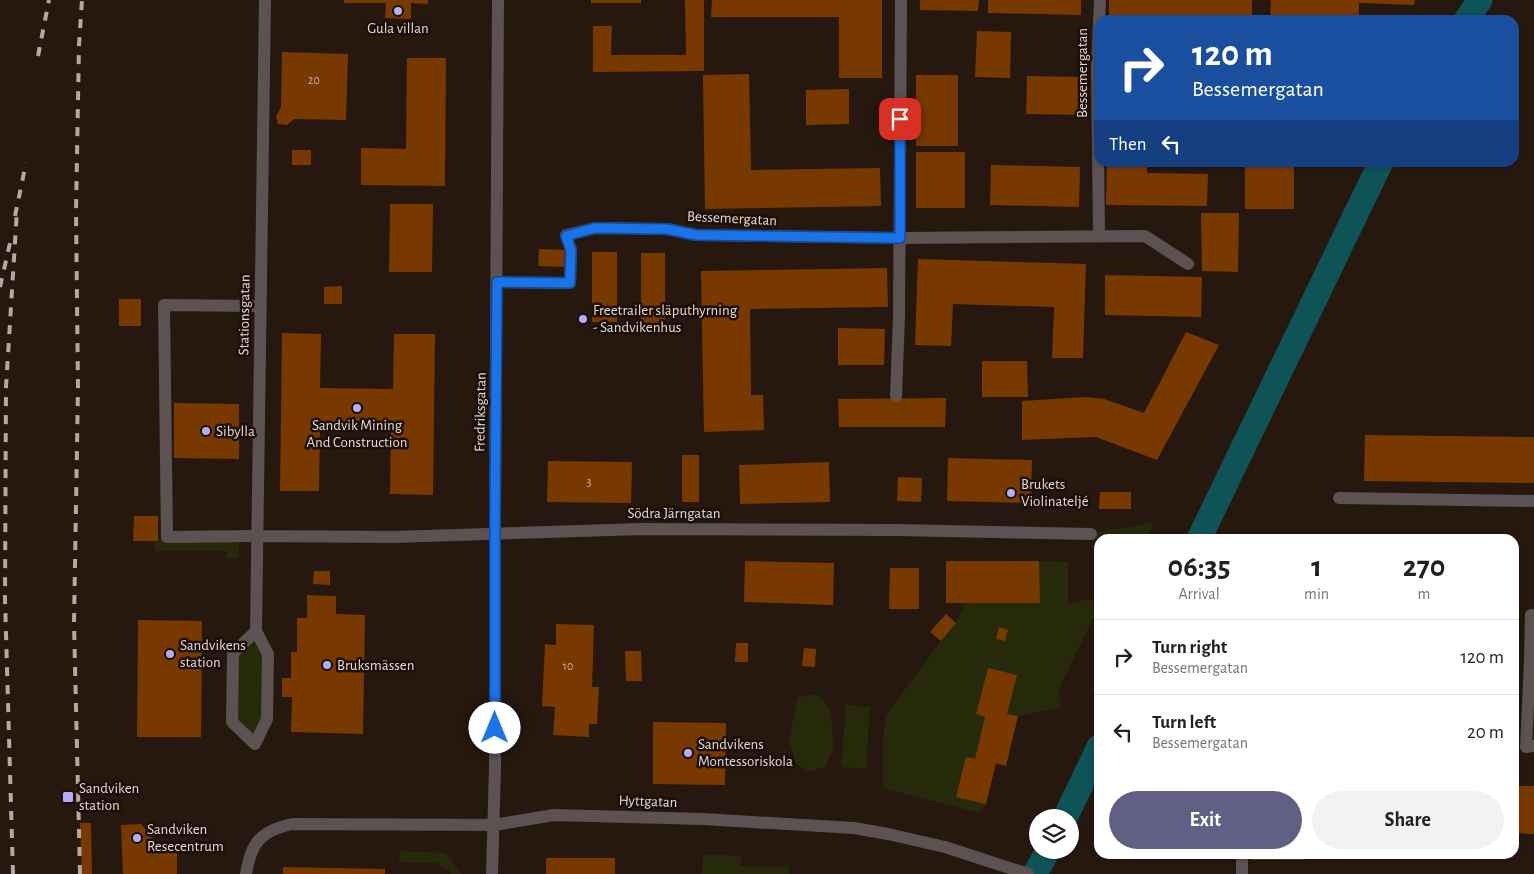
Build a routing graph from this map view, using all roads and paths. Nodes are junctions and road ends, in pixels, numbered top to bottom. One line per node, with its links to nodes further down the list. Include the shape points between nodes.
1 (266, 0): 11 (street, Stationsgatan)
2 (498, 0): 10 (street, Fredriksgatan)
3 (901, 0): 8 (street)
4 (1100, 0): 5 (street, Bessemergatan)
5 (1099, 15)
6 (1098, 167): 7 (street, Bessemergatan)
7 (1099, 236): 8 (street, Bessemergatan); 9 (street, Bessemergatan, via 1144,236)
8 (900, 238): 10 (street, Bessemergatan, via 696,235 667,229 595,228 566,236 571,250 570,283); 12 (street)
9 (1188, 264)
10 (497, 282): 15 (street, Fredriksgatan)
11 (260, 306): 17 (street, Stationsgatan); 17 (street, Södra Järngatan, via 164,305 167,537)
12 (896, 396)
13 (1339, 498): 14 (street)
14 (1534, 500)
15 (495, 533): 16 (street, Södra Järngatan, via 641,529); 17 (street, Södra Järngatan, via 394,537); 22 (street, Fredriksgatan)
16 (1091, 534)
17 (257, 536): 19 (street, Stationsgatan)
18 (1531, 615): 20 (street)
19 (256, 631): 19 (street, Stationsgatan, via 268,654 267,719 256,744 232,722 234,653)
20 (1532, 660): 21 (street, via 1526,747)
21 (1534, 746)
22 (494, 824): 24 (street, Hyttgatan, via 292,824 278,827 255,844); 25 (street, Fredriksgatan); 26 (street, Fredriksgatan); 27 (street, Hyttgatan, via 554,815 854,828 945,848)
23 (1242, 859): 28 (street)
24 (246, 874)
25 (492, 874)
26 (498, 874)
27 (1028, 874)
28 (1242, 874)

